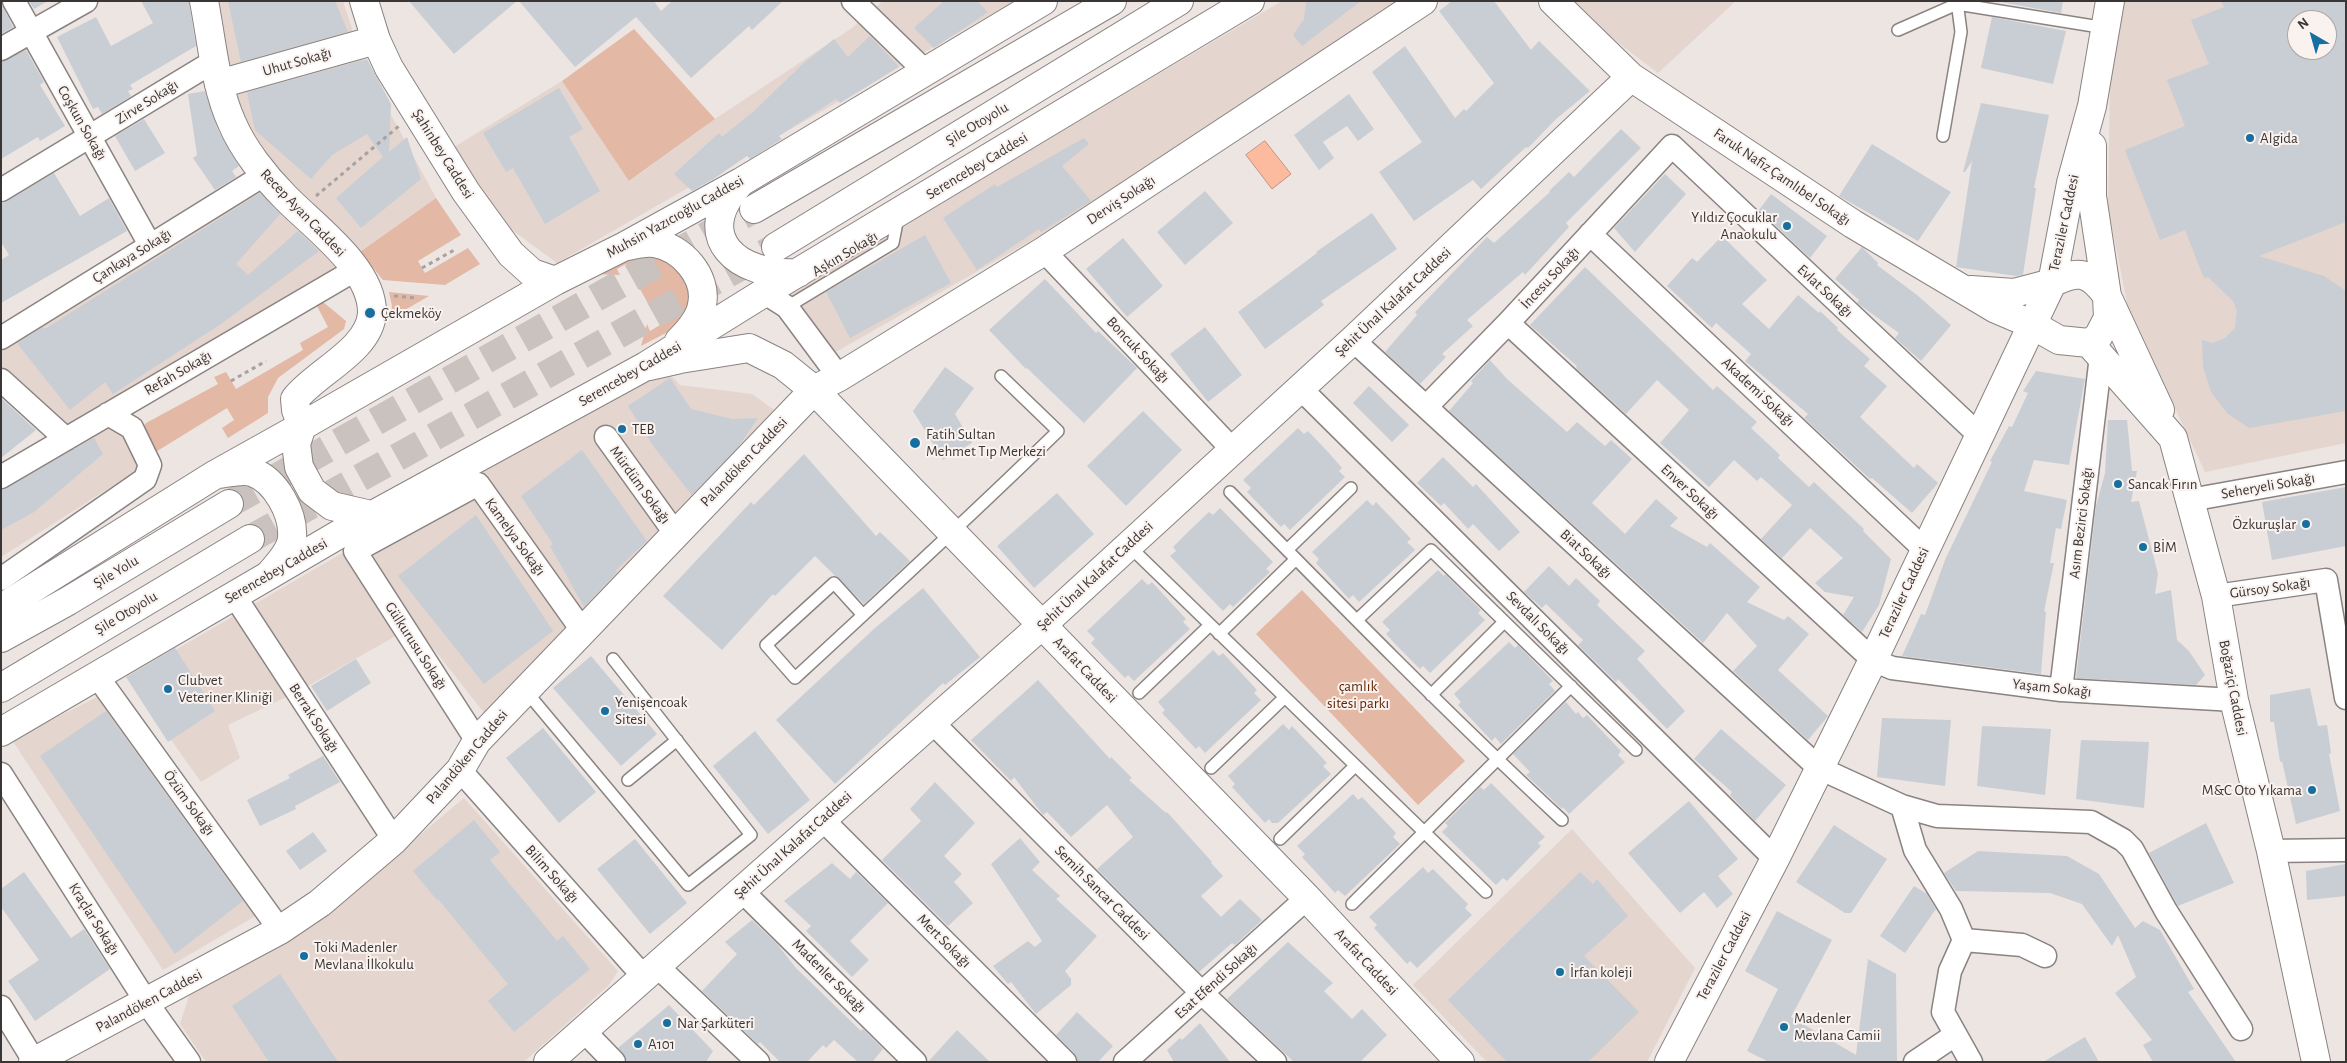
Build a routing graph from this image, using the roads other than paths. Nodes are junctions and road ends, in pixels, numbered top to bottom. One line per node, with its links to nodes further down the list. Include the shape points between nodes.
1 (14, 1): 16 (street, Coşkun Sokağı)
2 (86, 1): 16 (street)
3 (204, 1): 20 (main road, Recep Ayan Caddesi)
4 (364, 1): 17 (main road, Şahinbey Caddesi)
5 (853, 1): 19 (street)
6 (1043, 1): 19 (main road, Muhsin Yazıcıoğlu Caddesi)
7 (1112, 1): 29 (main road)
8 (1179, 1): 34 (main road, Şile Otoyolu)
9 (1250, 1): 30 (main road, Serencebey Caddesi)
10 (1423, 1): 35 (main road, Derviş Sokağı)
11 (1553, 1): 21 (main road, Faruk Nafiz Çamlıbel Sokağı)
12 (2110, 1): 14 (main road, Teraziler Caddesi)
13 (1957, 2): 14 (lane); 15 (lane); 23 (lane, via 1961,32)
14 (2106, 28): 22 (main road, Teraziler Caddesi)
15 (1898, 30)
16 (31, 32): 18 (street); 24 (street, Coşkun Sokağı)
17 (376, 40): 20 (main road, Uhut Sokağı); 38 (main road, Şahinbey Caddesi, via 388,68 466,192 511,254 532,272)
18 (1, 49)
19 (925, 71): 27 (main road, Muhsin Yazıcıoğlu Caddesi)
20 (217, 72): 24 (street, Zirve Sokağı); 26 (main road, Recep Ayan Caddesi, via 232,124)
21 (1631, 77): 40 (main road, Faruk Nafiz Çamlıbel Sokağı, via 1853,224); 46 (main road, Şehit Ünal Kalafat Caddesi)
22 (2092, 106): 39 (main road, Teraziler Caddesi, via 2071,183); 41 (main road, Teraziler Caddesi, via 2092,196)
23 (1943, 136)
24 (91, 137): 28 (street, Zirve Sokağı); 32 (street, Coşkun Sokağı)
25 (1672, 146): 31 (street, İncesu Sokağı); 57 (street, Evlat Sokağı)
26 (264, 174): 32 (street, Çankaya Sokağı); 36 (main road, Recep Ayan Caddesi, via 333,242)
27 (741, 182): 33 (main road, Muhsin Yazıcıoğlu Caddesi); 37 (main road, via 725,201 718,225 726,249 742,262 763,271)
28 (1, 190)
29 (754, 208)
30 (899, 214): 37 (main road, Serencebey Caddesi); 42 (lane, Aşkın Sokağı, via 893,243)
31 (1590, 234): 43 (street, İncesu Sokağı); 75 (street, Akademi Sokağı)
32 (150, 245): 45 (street, Çankaya Sokağı)
33 (626, 246): 38 (main road, Muhsin Yazıcıoğlu Caddesi); 48 (main road, via 654,243 673,249 685,258 701,284 702,305 698,314 685,335)
34 (776, 247)
35 (1044, 251): 50 (main road, Derviş Sokağı); 61 (street, Boncuk Sokağı)
36 (355, 270): 55 (street, Refah Sokağı); 56 (main road, Recep Ayan Caddesi, via 363,282 372,314 360,344 303,389 296,399)
37 (798, 273): 42 (main road, Serencebey Caddesi)
38 (555, 281): 56 (main road, Muhsin Yazıcıoğlu Caddesi)
39 (2052, 283): 40 (main road, via 2014,293); 41 (main road, via 2066,276 2083,274 2097,282); 44 (main road, Teraziler Caddesi)
40 (1962, 289): 44 (main road, Faruk Nafiz Çamlıbel Sokağı)
41 (2107, 296): 47 (main road, via 2108,318); 59 (main road)
42 (776, 300): 48 (main road, Serencebey Caddesi); 50 (street)
43 (1508, 323): 54 (street, İncesu Sokağı); 92 (street, Enver Sokağı)
44 (2031, 324): 47 (main road, via 2059,340); 57 (main road, Teraziler Caddesi)
45 (1, 338)
46 (1352, 340): 52 (main road, Şehit Ünal Kalafat Caddesi); 54 (street, Biat Sokağı)
47 (2095, 350): 59 (main road, Boğaziçi Caddesi); 97 (street, Asım Bezirci Sokağı)
48 (657, 360): 53 (main road, Arafat Caddesi, via 749,348 783,365); 69 (main road, Serencebey Caddesi)
49 (1000, 376): 71 (lane, via 1058,431)
50 (839, 377): 53 (main road, Derviş Sokağı)
51 (1, 380): 60 (street)
52 (1300, 388): 61 (main road, Şehit Ünal Kalafat Caddesi); 123 (street, Sevdalı Sokağı)
53 (814, 390): 70 (main road, Palandöken Caddesi); 71 (main road, Arafat Caddesi)
54 (1426, 407): 111 (street, Biat Sokağı)
55 (108, 414): 60 (street, Refah Sokağı); 79 (street, via 132,428 150,464 145,479)
56 (302, 426): 63 (main road, Muhsin Yazıcıoğlu Caddesi); 69 (main road, via 296,444 299,467 312,491 332,506)
57 (1979, 435): 75 (main road, Teraziler Caddesi)
58 (606, 437): 70 (street, Mürdüm Sokağı)
59 (2173, 438): 67 (main road, Boğaziçi Caddesi)
60 (66, 439): 64 (street, Refah Sokağı)
61 (1232, 449): 73 (main road, Şehit Ünal Kalafat Caddesi)
62 (2346, 472): 67 (street, Seheryeli Sokağı)
63 (216, 474): 78 (main road, via 252,472 267,480 280,497 289,516 292,539 285,555); 82 (main road, Muhsin Yazıcıoğlu Caddesi)
64 (1, 477)
65 (1350, 488): 74 (lane)
66 (1230, 492): 74 (lane)
67 (2190, 500): 81 (main road, Boğaziçi Caddesi)
68 (228, 504): 90 (main road, Şile Yolu)
69 (371, 515): 78 (main road, Serencebey Caddesi)
70 (675, 533): 88 (main road, Palandöken Caddesi)
71 (953, 533): 83 (lane); 86 (main road, Arafat Caddesi)
72 (250, 539): 95 (main road, Şile Otoyolu)
73 (1128, 545): 86 (main road, Şehit Ünal Kalafat Caddesi); 87 (lane)
74 (1287, 550): 77 (lane)
75 (1925, 550): 92 (main road, Teraziler Caddesi)
76 (355, 552): 88 (street, Kamelya Sokağı, via 478,484); 106 (street, Gülkurusu Sokağı)
77 (1296, 559): 84 (lane); 89 (lane)
78 (270, 574): 80 (main road, Serencebey Caddesi)
79 (1, 579)
80 (234, 596): 93 (main road, Serencebey Caddesi); 120 (street, Berrak Sokağı)
81 (2216, 596): 101 (street, Gürsoy Sokağı, via 2326,580); 102 (main road, Boğaziçi Caddesi)
82 (1, 608)
83 (864, 615): 83 (lane, via 796,678 766,645 834,583)
84 (1356, 620): 85 (lane, via 1431,550); 99 (lane)
85 (1504, 622): 94 (lane); 99 (lane)
86 (1042, 625): 103 (main road, Şehit Ünal Kalafat Caddesi); 126 (main road, Arafat Caddesi)
87 (1210, 625): 89 (lane); 98 (lane)
88 (582, 630): 96 (main road, Palandöken Caddesi)
89 (1219, 634): 100 (lane)
90 (1, 638)
91 (613, 659): 105 (lane)
92 (1873, 660): 97 (street, Yaşam Sokağı, via 1892,668); 111 (main road, Teraziler Caddesi)
93 (97, 676): 104 (main road, Serencebey Caddesi); 128 (street, Özüm Sokağı)
94 (1571, 686): 107 (lane); 108 (lane)
95 (1, 688)
96 (525, 690): 105 (lane, via 688,886 751,835); 106 (main road, Palandöken Caddesi)
97 (2061, 690): 102 (street, Yaşam Sokağı)
98 (1139, 693)
99 (1431, 695): 108 (lane)
100 (1285, 698): 109 (lane); 110 (lane)
101 (2346, 698)
102 (2234, 700): 122 (main road, Boğaziçi Caddesi)
103 (931, 721): 116 (main road, Şehit Ünal Kalafat Caddesi); 132 (street, Semih Sancar Caddesi)
104 (1, 732)
105 (677, 740): 114 (lane)
106 (477, 741): 112 (main road, Palandöken Caddesi)
107 (1636, 750)
108 (1497, 760): 117 (lane); 118 (lane)
109 (1356, 766): 118 (lane); 119 (lane)
110 (1211, 768)
111 (1819, 768): 115 (street, Biat Sokağı); 123 (main road, Teraziler Caddesi)
112 (460, 770): 120 (main road, Palandöken Caddesi); 131 (street, Bilim Sokağı)
113 (1, 774): 133 (street, Kraçlar Sokağı)
114 (628, 780)
115 (1902, 806): 129 (street, via 1915,850 1951,909); 135 (street, Biat Sokağı, via 1937,816 2091,822 2123,840 2132,849 2166,911)
116 (823, 820): 124 (main road, Şehit Ünal Kalafat Caddesi); 144 (street, Mert Sokağı)
117 (1562, 820)
118 (1424, 832): 125 (lane); 127 (lane)
119 (1280, 838)
120 (394, 840): 128 (main road, Palandöken Caddesi, via 320,903)
121 (2346, 850): 122 (street)
122 (2271, 851): 151 (main road, Boğaziçi Caddesi)
123 (1775, 859): 148 (main road, Teraziler Caddesi)
124 (742, 891): 131 (main road, Şehit Ünal Kalafat Caddesi); 143 (street, Madenler Sokağı)
125 (1486, 892)
126 (1307, 898): 132 (street, Esat Efendi Sokağı); 147 (main road, Arafat Caddesi)
127 (1352, 904)
128 (280, 930): 133 (main road, Palandöken Caddesi)
129 (1964, 940): 130 (street, via 2022,945); 137 (street, via 1950,971 1942,1012)
130 (2045, 956)
131 (650, 972): 136 (main road, Şehit Ünal Kalafat Caddesi); 142 (street, Bilim Sokağı)
132 (1203, 994): 145 (street, Esat Efendi Sokağı); 146 (street, Semih Sancar Caddesi)
133 (147, 1003): 138 (main road, Palandöken Caddesi); 139 (street, Kraçlar Sokağı)
134 (1, 1007): 138 (street)
135 (2241, 1029)
136 (583, 1030): 140 (main road, Şehit Ünal Kalafat Caddesi); 141 (street)
137 (1955, 1035): 149 (street); 150 (street)
138 (34, 1061)
139 (188, 1062)
140 (548, 1062)
141 (614, 1062)
142 (758, 1062)
143 (915, 1062)
144 (1065, 1062)
145 (1125, 1062)
146 (1275, 1062)
147 (1460, 1062)
148 (1669, 1062)
149 (1915, 1062)
150 (1972, 1062)
151 (2316, 1062)

